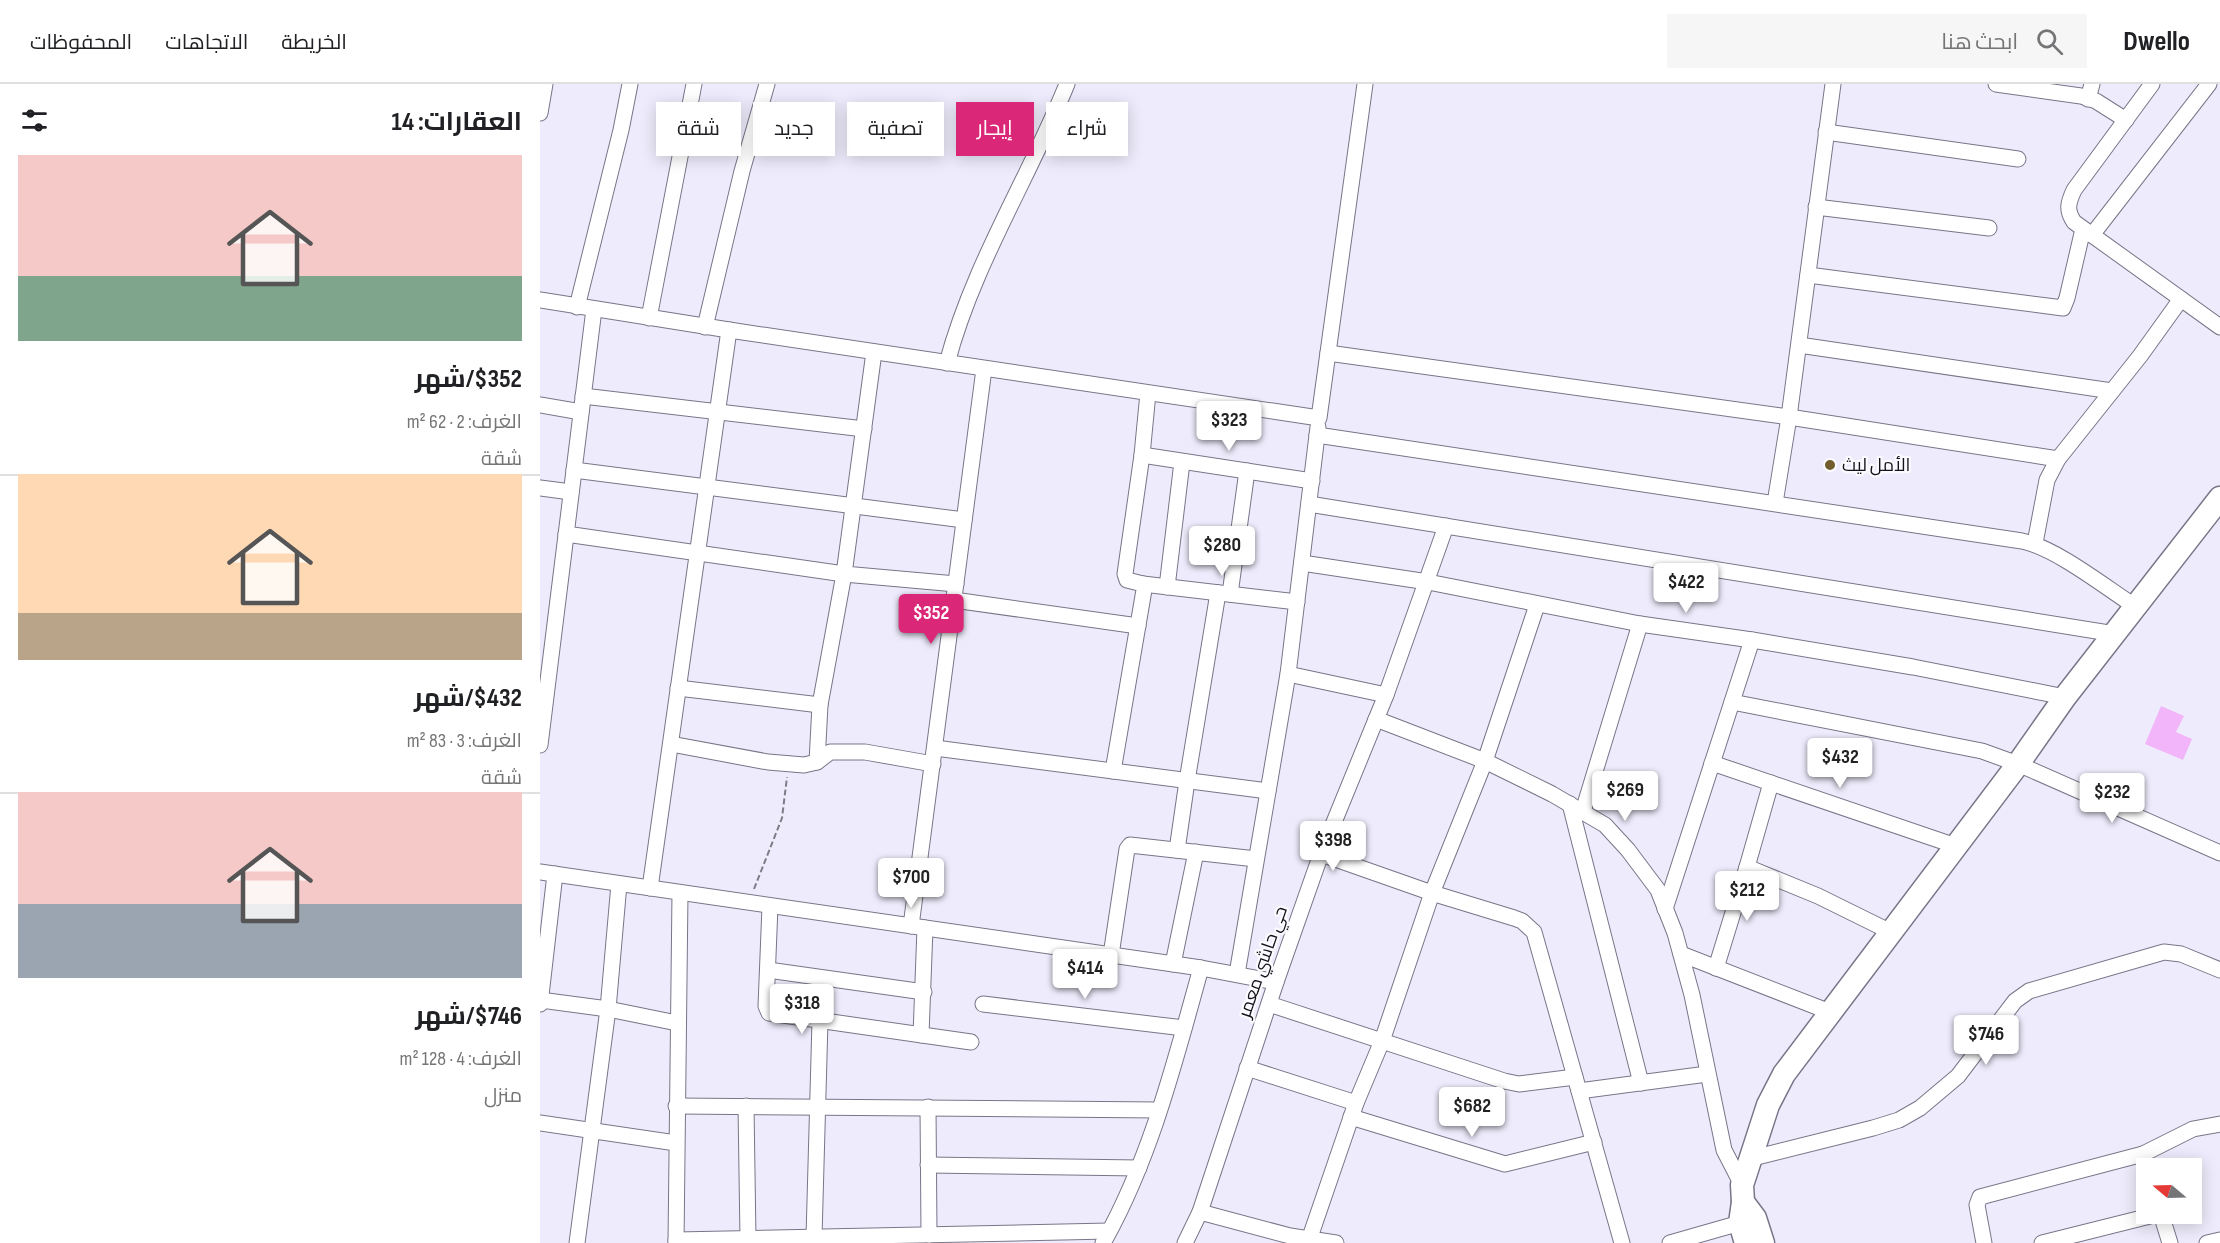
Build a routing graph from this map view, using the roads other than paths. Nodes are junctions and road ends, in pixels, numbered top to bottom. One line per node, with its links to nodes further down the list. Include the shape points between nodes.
1 (545, 84): 12 (street)
2 (630, 84): 22 (street)
3 (694, 84): 24 (street)
4 (767, 84): 25 (street)
5 (1067, 84): 31 (street, via 1001,222)
6 (1365, 84): 30 (street)
7 (1833, 84): 14 (street)
8 (1996, 84): 11 (street, via 2067,93)
9 (2152, 84): 13 (street)
10 (2209, 84): 18 (street)
11 (2090, 91): 13 (street)
12 (540, 112)
13 (2126, 120): 18 (street, via 2074,190 2068,205 2068,214)
14 (1827, 132): 15 (street); 16 (street)
15 (2018, 159)
16 (1816, 207): 17 (street); 19 (street)
17 (1989, 228)
18 (2087, 232): 19 (street, via 2063,308); 20 (street)
19 (1808, 275): 28 (street)
20 (2181, 299): 26 (street); 33 (street)
21 (540, 300): 22 (street)
22 (577, 307): 23 (street)
23 (594, 309): 24 (street); 35 (street)
24 (649, 318): 25 (street)
25 (705, 327): 27 (street)
26 (2220, 327)
27 (729, 330): 29 (street); 37 (street)
28 (1799, 345): 33 (street); 38 (street)
29 (874, 352): 31 (street); 40 (street)
30 (1328, 353): 38 (street); 39 (street)
31 (947, 363): 32 (street)
32 (984, 369): 34 (street); 55 (street)
33 (2112, 391): 43 (street)
34 (1148, 393): 39 (street); 42 (street)
35 (582, 404): 36 (street); 37 (street); 45 (street)
36 (540, 405)
37 (717, 411): 40 (street); 48 (street)
38 (1789, 417): 43 (street); 52 (street)
39 (1319, 418): 41 (street)
40 (864, 429): 54 (street)
41 (1317, 435): 47 (street); 52 (street)
42 (1142, 455): 44 (street); 64 (street, via 1125,574 1127,580)
43 (2058, 459): 58 (street, via 2047,480)
44 (1182, 462): 46 (street); 65 (street)
45 (574, 470): 48 (street); 50 (street)
46 (1247, 471): 47 (street); 66 (street)
47 (1311, 481): 53 (street)
48 (706, 487): 54 (street); 59 (street)
49 (540, 488): 50 (street)
50 (571, 492): 57 (street)
51 (2220, 498): 70 (street)
52 (1774, 503): 58 (street)
53 (1309, 504): 56 (street); 60 (street)
54 (854, 505): 55 (street); 61 (street)
55 (964, 520): 63 (street)
56 (1446, 526): 62 (street, حي حاشي معمر); 73 (street)
57 (566, 534): 59 (street); 83 (street)
58 (2035, 543): 70 (street)
59 (697, 553): 61 (street); 76 (street)
60 (1302, 563): 62 (street); 68 (street)
61 (844, 574): 63 (street); 80 (street)
62 (1428, 582): 69 (street); 77 (street, حي حاشي معمر)
63 (956, 584): 67 (street)
64 (1143, 584): 65 (street); 72 (street)
65 (1167, 587): 66 (street)
66 (1224, 594): 68 (street); 91 (street)
67 (954, 600): 72 (street); 84 (street)
68 (1297, 602): 75 (street)
69 (1537, 604): 71 (street); 85 (street)
70 (2136, 607): 73 (street)
71 (1640, 624): 74 (street); 94 (street)
72 (1138, 626): 90 (street)
73 (2115, 634): 78 (street)
74 (1752, 640): 78 (street); 79 (street)
75 (1287, 674): 77 (street); 93 (street)
76 (678, 688): 80 (street); 82 (street)
77 (1386, 695): 81 (street, حي حاشي معمر)
78 (2065, 697): 89 (street)
79 (1732, 702): 87 (street); 89 (street, via 1982,751)
80 (820, 705): 86 (street)
81 (1376, 719): 85 (street); 99 (street, حي حاشي معمر)
82 (670, 744): 86 (street, via 789,764); 104 (street)
83 (540, 745)
84 (935, 748): 88 (street); 90 (street)
85 (1485, 761): 94 (street); 105 (street)
86 (817, 762): 88 (street, via 830,752 865,752)
87 (1713, 763): 92 (street); 108 (street)
88 (933, 764): 109 (street)
89 (2018, 764): 95 (street); 98 (street)
90 (1113, 771): 91 (street)
91 (1187, 781): 93 (street); 96 (street)
92 (1771, 783): 95 (street); 101 (street)
93 (1268, 791): 100 (street)
94 (1577, 807): 108 (street, via 1605,825 1622,843 1658,890); 134 (street)
95 (1956, 846): 110 (street)
96 (1177, 850): 97 (street); 112 (street, via 1135,845 1127,849)
97 (1196, 852): 100 (street); 113 (street)
98 (2220, 853)
99 (1321, 855): 105 (street); 119 (street, حي حاشي معمر)
100 (1256, 860): 118 (street)
101 (1747, 867): 110 (street); 115 (street)
102 (547, 873): 103 (street); 121 (street)
103 (619, 884): 104 (street); 124 (street)
104 (650, 888): 106 (street)
105 (1432, 892): 130 (street); 135 (street, via 1522,921 1534,932)
106 (680, 893): 107 (street); 127 (street)
107 (770, 906): 109 (street); 116 (street)
108 (1665, 909): 111 (street)
109 (918, 927): 112 (street); 120 (street)
110 (1891, 932): 125 (street)
111 (1681, 954): 115 (street); 133 (street)
112 (1111, 955): 113 (street)
113 (1173, 964): 114 (street)
114 (1201, 968): 118 (street); 128 (street)
115 (1716, 968): 125 (street)
116 (768, 970): 120 (street); 126 (street, via 769,1013)
117 (2220, 970): 148 (street, via 2181,954 2164,952 2029,992 2015,1001 1958,1076 1920,1108 1873,1128)
118 (1237, 974): 119 (street)
119 (1276, 981): 123 (street, حي حاشي معمر)
120 (924, 992): 129 (street)
121 (540, 1001): 124 (street)
122 (983, 1004): 128 (street)
123 (1269, 1004): 130 (street); 132 (street, حي حاشي معمر)
124 (608, 1009): 127 (street); 144 (street)
125 (1830, 1012): 148 (street, via 1784,1074)
126 (820, 1021): 129 (street); 138 (street)
127 (677, 1023): 136 (street)
128 (1184, 1028): 140 (street)
129 (921, 1035): 131 (street)
130 (1382, 1041): 135 (street, via 1504,1081); 141 (street)
131 (971, 1042)
132 (1248, 1068): 141 (street); 152 (street, حي حاشي معمر)
133 (1707, 1074): 134 (street); 155 (street, via 1724,1150)
134 (1641, 1083): 135 (street)
135 (1577, 1084): 145 (street)
136 (676, 1106): 137 (street); 146 (street)
137 (746, 1106): 138 (street); 159 (street)
138 (817, 1107): 139 (street); 157 (street)
139 (928, 1107): 140 (street); 150 (street)
140 (1159, 1110): 151 (street)
141 (1353, 1110): 145 (street, via 1505,1164); 162 (street)
142 (540, 1122): 144 (street)
143 (2220, 1124): 147 (street, via 2193,1129)
144 (591, 1129): 146 (street); 164 (street)
145 (1594, 1142): 167 (street)
146 (676, 1143): 163 (street)
147 (2150, 1158)
148 (1749, 1159): 155 (street)
149 (2136, 1163): 169 (street, via 1980,1197 1977,1205)
150 (928, 1166): 151 (street); 156 (street)
151 (1139, 1168): 158 (street)
152 (1200, 1212): 162 (street); 165 (street, حي حاشي معمر)
153 (2136, 1220): 170 (street)
154 (2163, 1224): 171 (street)
155 (1749, 1226): 168 (street)
156 (929, 1235): 157 (street); 160 (street)
157 (814, 1237): 159 (street)
158 (1106, 1237): 160 (street)
159 (748, 1239): 163 (street)
160 (973, 1239)
161 (2220, 1240): 172 (street)
162 (1305, 1241): 166 (street)
163 (676, 1242)
164 (576, 1243)
165 (1185, 1243)
166 (1336, 1243)
167 (1622, 1243)
168 (1670, 1243)
169 (1984, 1243)
170 (2042, 1243)
171 (2170, 1243)
172 (2207, 1243)

